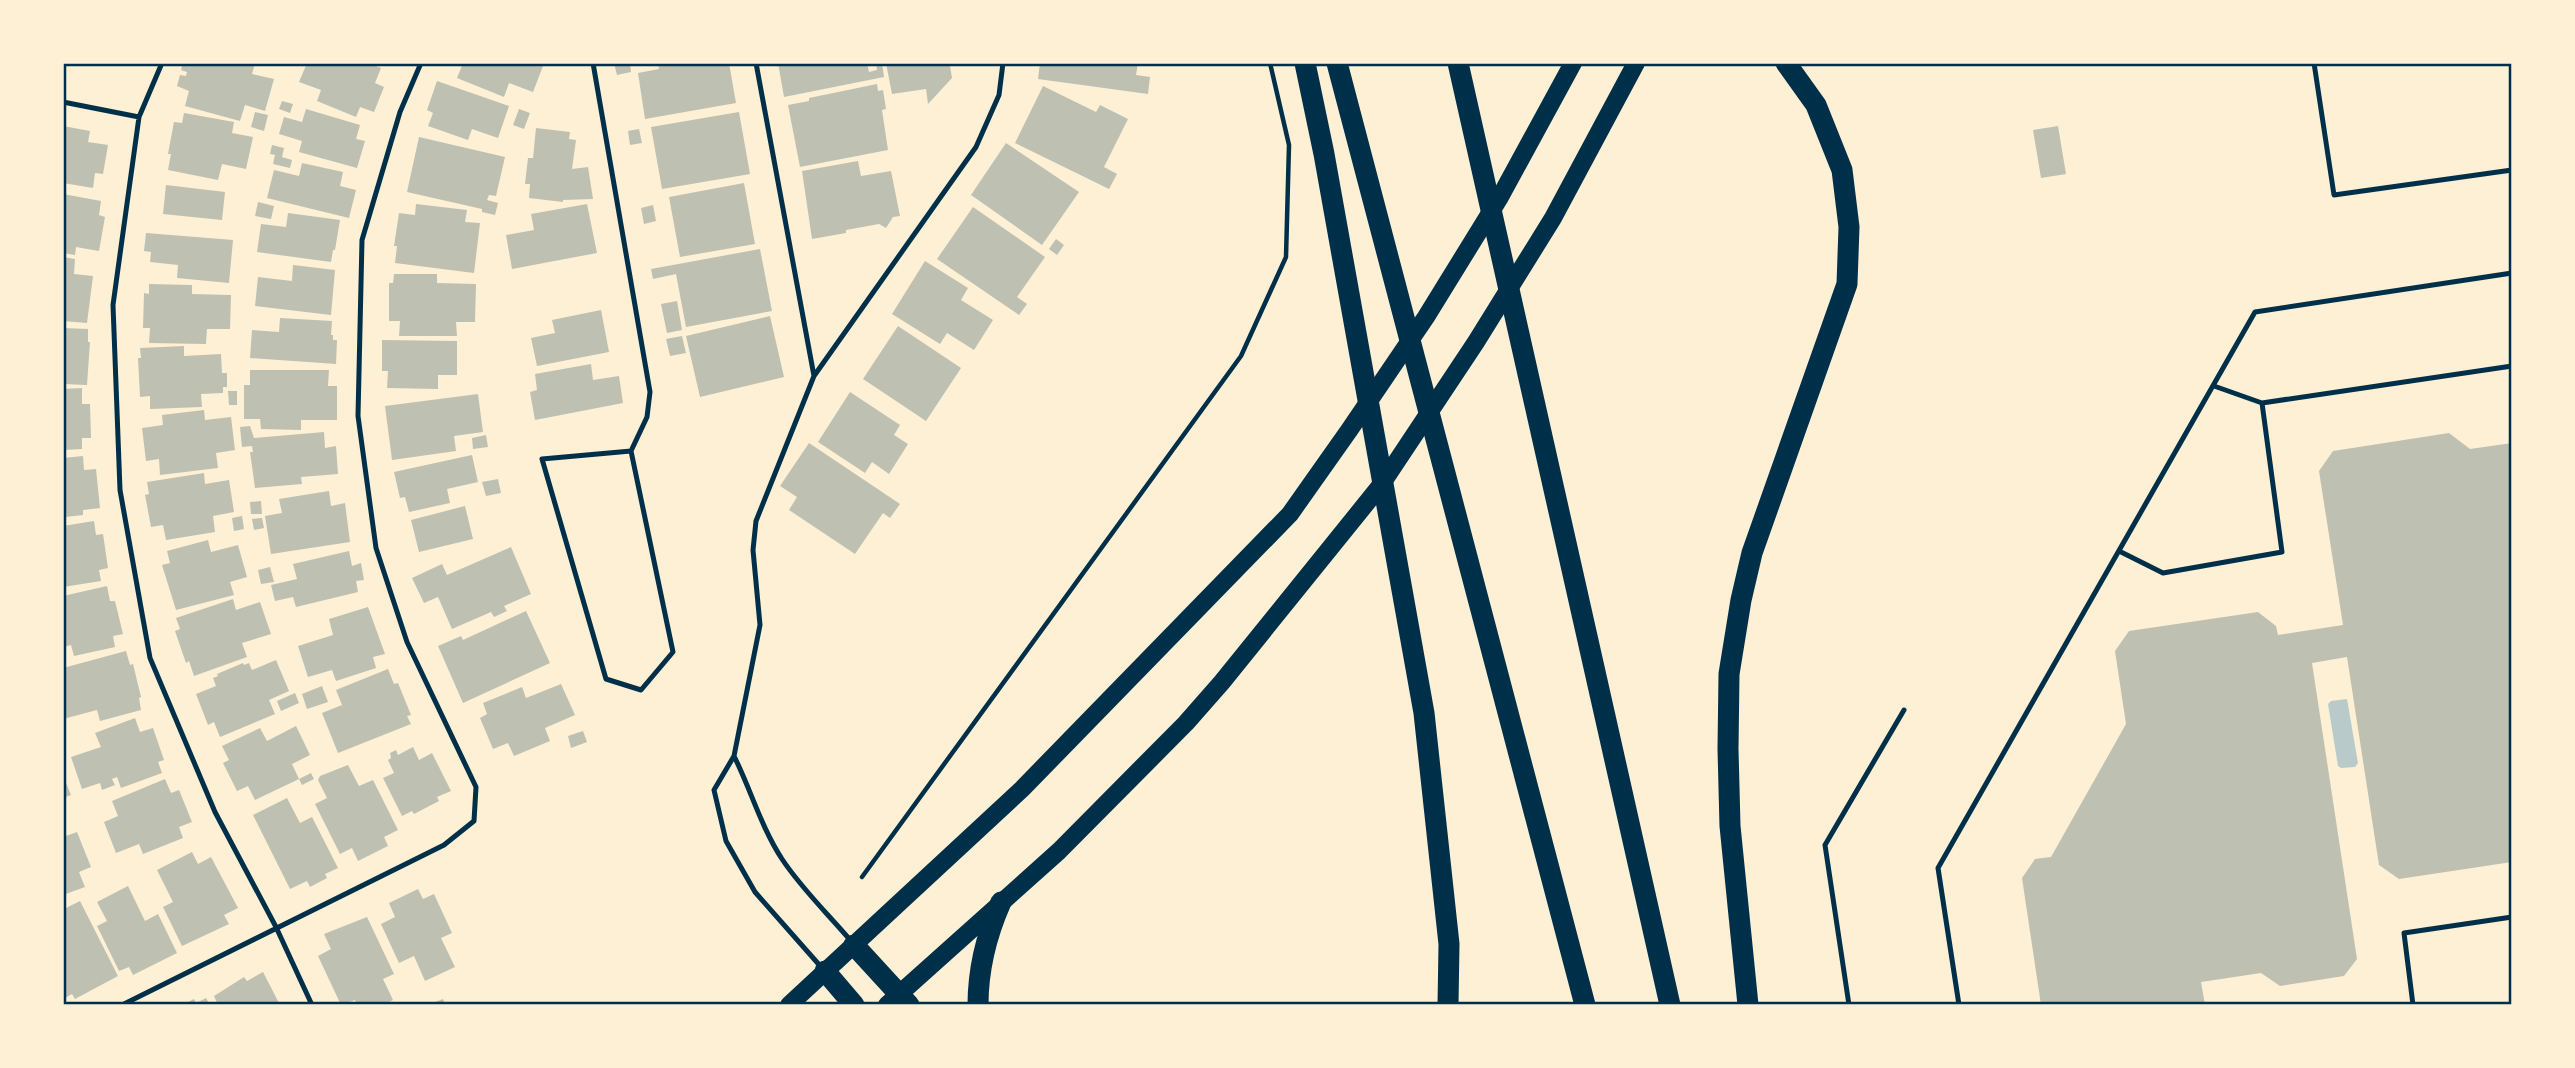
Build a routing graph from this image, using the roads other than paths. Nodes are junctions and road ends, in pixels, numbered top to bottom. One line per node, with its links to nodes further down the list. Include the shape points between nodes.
1 (162, 63): 14 (lane)
2 (421, 63): 27 (lane, via 400,112 362,240 358,416 376,548 407,642 476,787 474,821 444,845)
3 (593, 63): 21 (lane, via 650,392 647,416)
4 (756, 63): 18 (lane)
5 (1003, 63): 18 (lane, via 999,95 976,147)
6 (1305, 63): 36 (highway, via 1424,713 1449,944)
7 (1337, 63): 37 (highway)
8 (1458, 63): 38 (highway)
9 (1573, 63): 28 (main road, via 1500,197 1433,306 1290,514 1022,789)
10 (1636, 63): 25 (main road, via 1553,218 1381,485 1169,741)
11 (1786, 63): 39 (highway, via 1816,105 1842,170 1849,228 1847,284 1752,553 1729,674 1730,827)
12 (2314, 63): 15 (lane, via 2334,194)
13 (63, 102): 14 (lane)
14 (139, 117): 27 (lane, via 113,305 120,490 150,658 215,812)
15 (2512, 170)
16 (2512, 273): 19 (lane, via 2255,312)
17 (2512, 366): 20 (lane)
18 (814, 376): 24 (lane, via 756,521 753,550 760,625)
19 (2214, 386): 20 (lane); 22 (lane)
20 (2262, 403): 22 (lane, via 2282,552 2163,573)
21 (631, 451): 21 (lane, via 673,652 641,690 606,679 541,459)
22 (2119, 551): 41 (lane, via 1938,868)
23 (1904, 710): 40 (lane, via 1825,845)
24 (734, 756): 28 (lane, via 782,859); 29 (lane, via 714,790 726,841 755,892)
25 (1001, 902): 30 (main road); 35 (highway, via 983,953)
26 (2512, 917): 42 (lane, via 2404,933)
27 (276, 927): 31 (lane); 32 (lane)
28 (854, 945): 29 (main road); 30 (highway)
29 (825, 971): 33 (main road); 34 (highway)
30 (899, 1001)
31 (122, 1005)
32 (312, 1005)
33 (789, 1005)
34 (854, 1005)
35 (978, 1005)
36 (1448, 1005)
37 (1585, 1005)
38 (1670, 1005)
39 (1748, 1005)
40 (1849, 1005)
41 (1959, 1005)
42 (2413, 1005)

